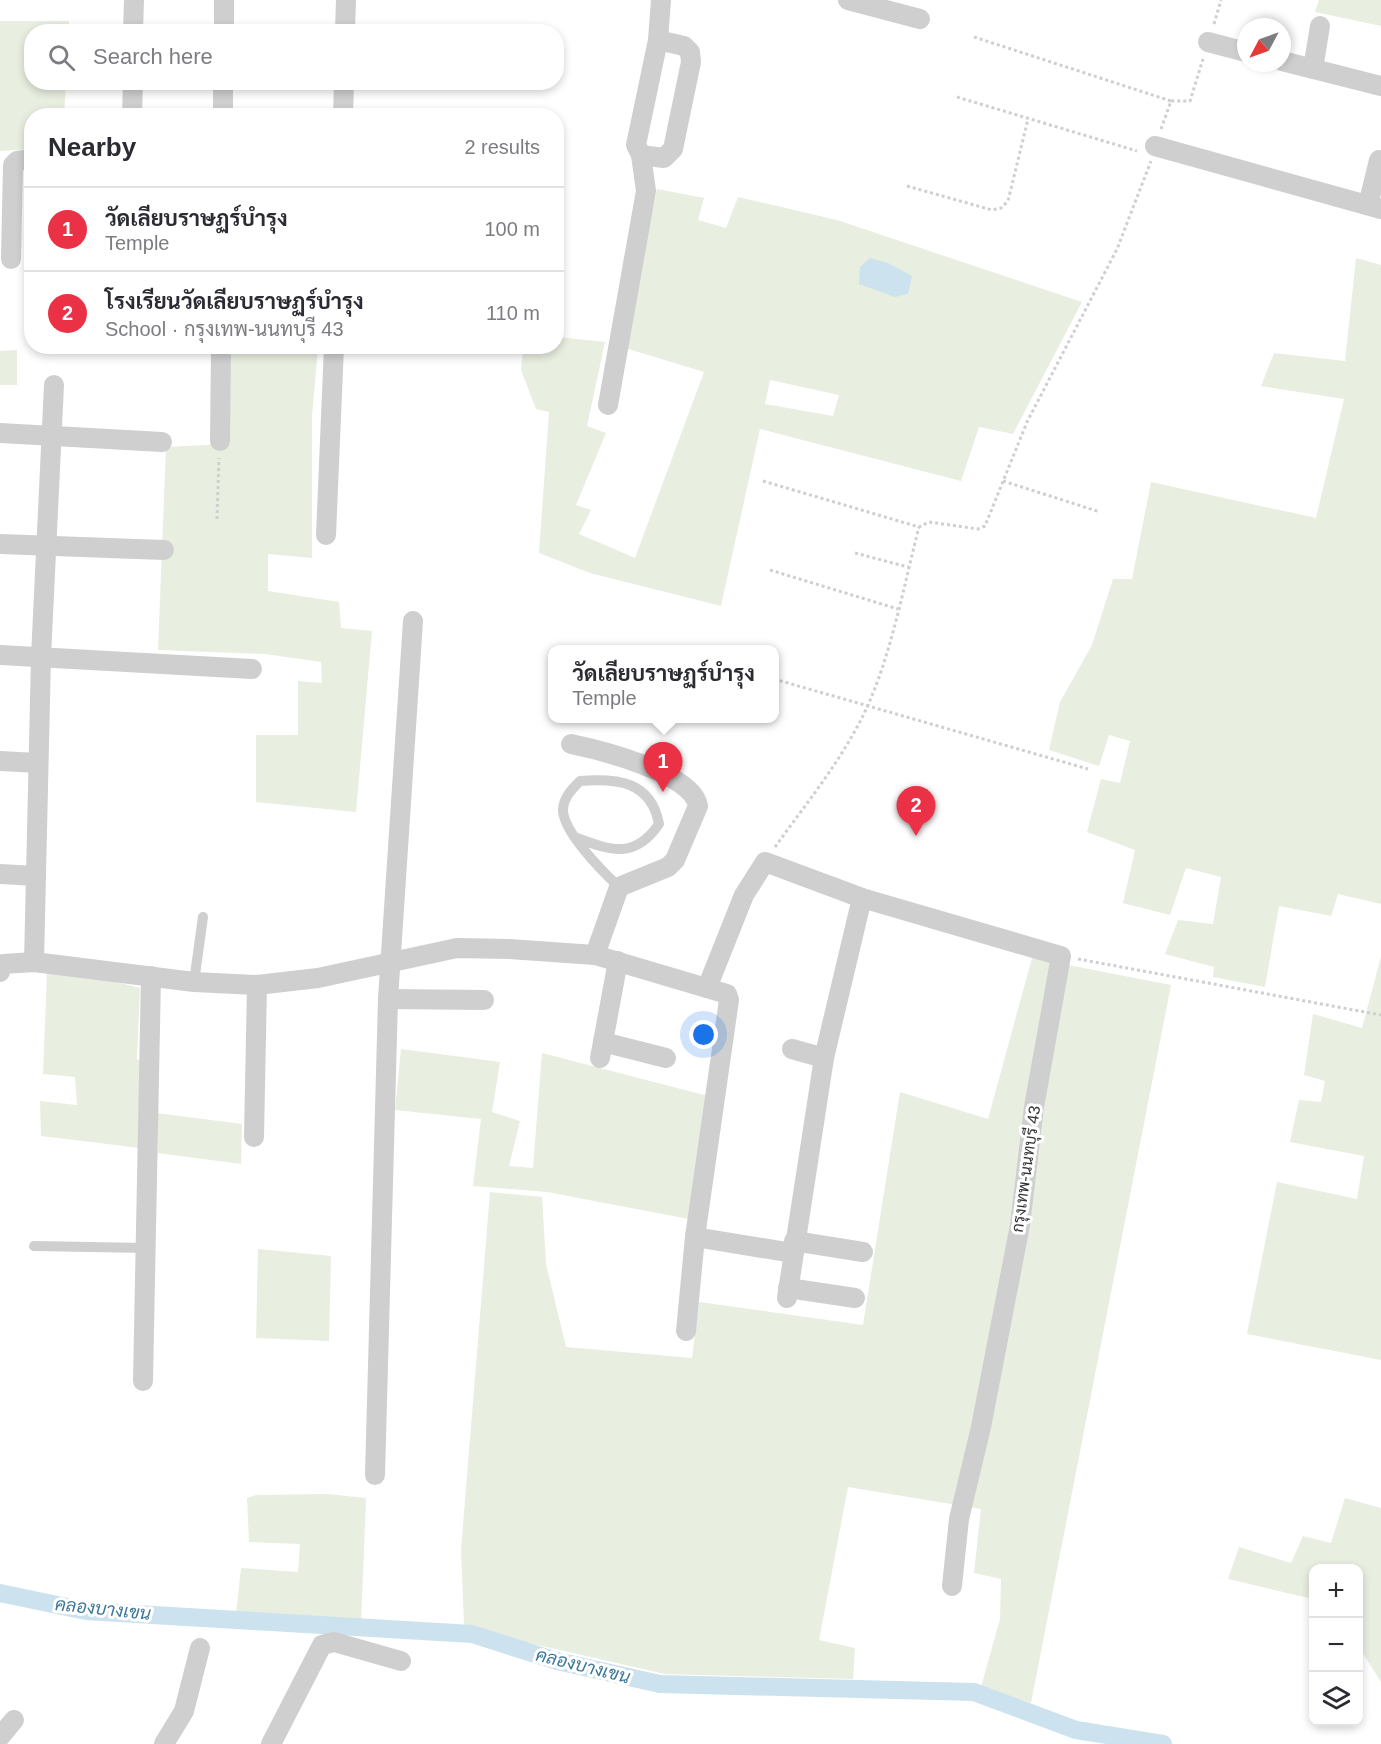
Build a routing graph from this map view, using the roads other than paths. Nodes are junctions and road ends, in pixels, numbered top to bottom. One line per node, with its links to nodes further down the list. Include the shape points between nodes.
1 (134, 0): 7 (street)
2 (224, 0): 8 (street)
3 (346, 0): 9 (street)
4 (661, 0): 11 (street)
5 (852, 0): 6 (street)
6 (920, 19)
7 (133, 24)
8 (224, 24)
9 (345, 24)
10 (1320, 26): 15 (street)
11 (658, 40): 24 (street, via 636,145); 24 (street, via 684,46 690,51 691,62 673,149 664,158)
12 (1208, 42): 13 (street)
13 (1237, 50)
14 (1291, 63): 15 (street)
15 (1313, 69): 16 (street)
16 (1381, 86)
17 (133, 90): 20 (street)
18 (224, 90): 21 (street)
19 (344, 90): 22 (street)
20 (132, 108)
21 (223, 108)
22 (343, 108)
23 (1154, 151): 27 (street)
24 (641, 155): 32 (street, via 646,191)
25 (24, 160): 28 (street, via 13,165)
26 (1379, 160): 27 (street)
27 (1375, 207)
28 (11, 259)
29 (221, 354): 35 (street)
30 (334, 354): 37 (street)
31 (54, 385): 34 (street)
32 (608, 405)
33 (0, 433): 34 (street)
34 (51, 436): 36 (street); 39 (street)
35 (220, 441)
36 (162, 442)
37 (326, 535)
38 (0, 544): 39 (street)
39 (46, 545): 40 (street); 43 (street)
40 (164, 550)
41 (413, 621): 57 (street)
42 (0, 655): 43 (street)
43 (41, 657): 44 (street); 47 (street)
44 (252, 669)
45 (571, 744): 51 (street, via 637,762 683,785 697,800 698,806 675,860 658,872)
46 (0, 761): 47 (street)
47 (39, 763): 50 (street)
48 (577, 838): 48 (lane, via 565,820 563,808 580,781 622,781 635,787 656,807 660,824 638,845 609,850); 51 (lane, via 593,862)
49 (0, 874): 50 (street)
50 (36, 876): 56 (street)
51 (619, 887): 54 (street)
52 (862, 898): 62 (street, via 765,862 744,895); 67 (street); 78 (street, กรุงเทพ-นนทบุรี 43, via 1061,956 1034,1107 1020,1225 959,1519)
53 (203, 917): 60 (lane)
54 (595, 955): 55 (street); 57 (street, via 457,948)
55 (618, 961): 62 (street); 66 (street, via 602,1050)
56 (34, 962): 58 (street, via 3,964); 59 (street)
57 (390, 962): 61 (street, via 318,978); 63 (street)
58 (0, 972)
59 (151, 976): 60 (street); 72 (street)
60 (194, 982): 61 (street)
61 (257, 984): 68 (street)
62 (707, 988): 69 (street, via 727,994 729,1000)
63 (388, 999): 64 (street); 77 (street)
64 (484, 1000)
65 (792, 1049): 67 (street)
66 (666, 1058)
67 (824, 1058): 71 (street)
68 (254, 1137)
69 (695, 1237): 71 (street); 75 (street)
70 (34, 1246): 72 (lane)
71 (794, 1247): 73 (street); 74 (street, via 788,1293)
72 (146, 1248): 76 (street)
73 (863, 1252)
74 (855, 1298)
75 (686, 1331)
76 (143, 1381)
77 (375, 1475)
78 (952, 1586)
79 (200, 1648): 83 (street, via 184,1711)
80 (401, 1661): 84 (street, via 334,1642 322,1645)
81 (14, 1720): 82 (street)
82 (0, 1737)
83 (164, 1744)
84 (271, 1744)

